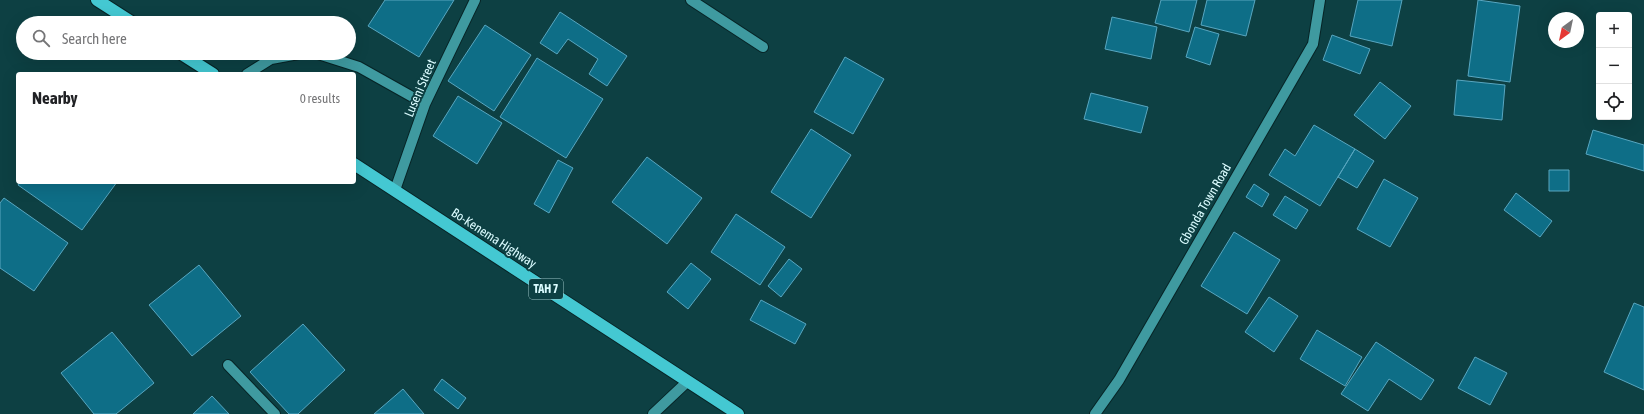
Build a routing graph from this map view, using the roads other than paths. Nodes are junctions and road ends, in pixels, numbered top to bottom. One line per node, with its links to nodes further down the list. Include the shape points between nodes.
1 (97, 0): 5 (highway)
2 (475, 0): 12 (street, Luseni Street)
3 (692, 0): 6 (street)
4 (1320, 0): 20 (street, Gbonda Town Road, via 1313,44 1119,380)
5 (122, 16)
6 (763, 47)
7 (191, 60): 10 (highway)
8 (269, 60): 11 (street)
9 (338, 60): 12 (street, via 360,67)
10 (210, 72)
11 (250, 72)
12 (425, 104): 14 (street, Luseni Street)
13 (356, 165): 14 (highway, Bo-Kenema Highway / TAH 7)
14 (395, 190): 16 (highway, Bo-Kenema Highway / TAH 7)
15 (228, 365): 17 (street)
16 (688, 382): 18 (street); 19 (highway, Bo-Kenema Highway / TAH 7)
17 (275, 414)
18 (653, 414)
19 (738, 414)
20 (1095, 414)

